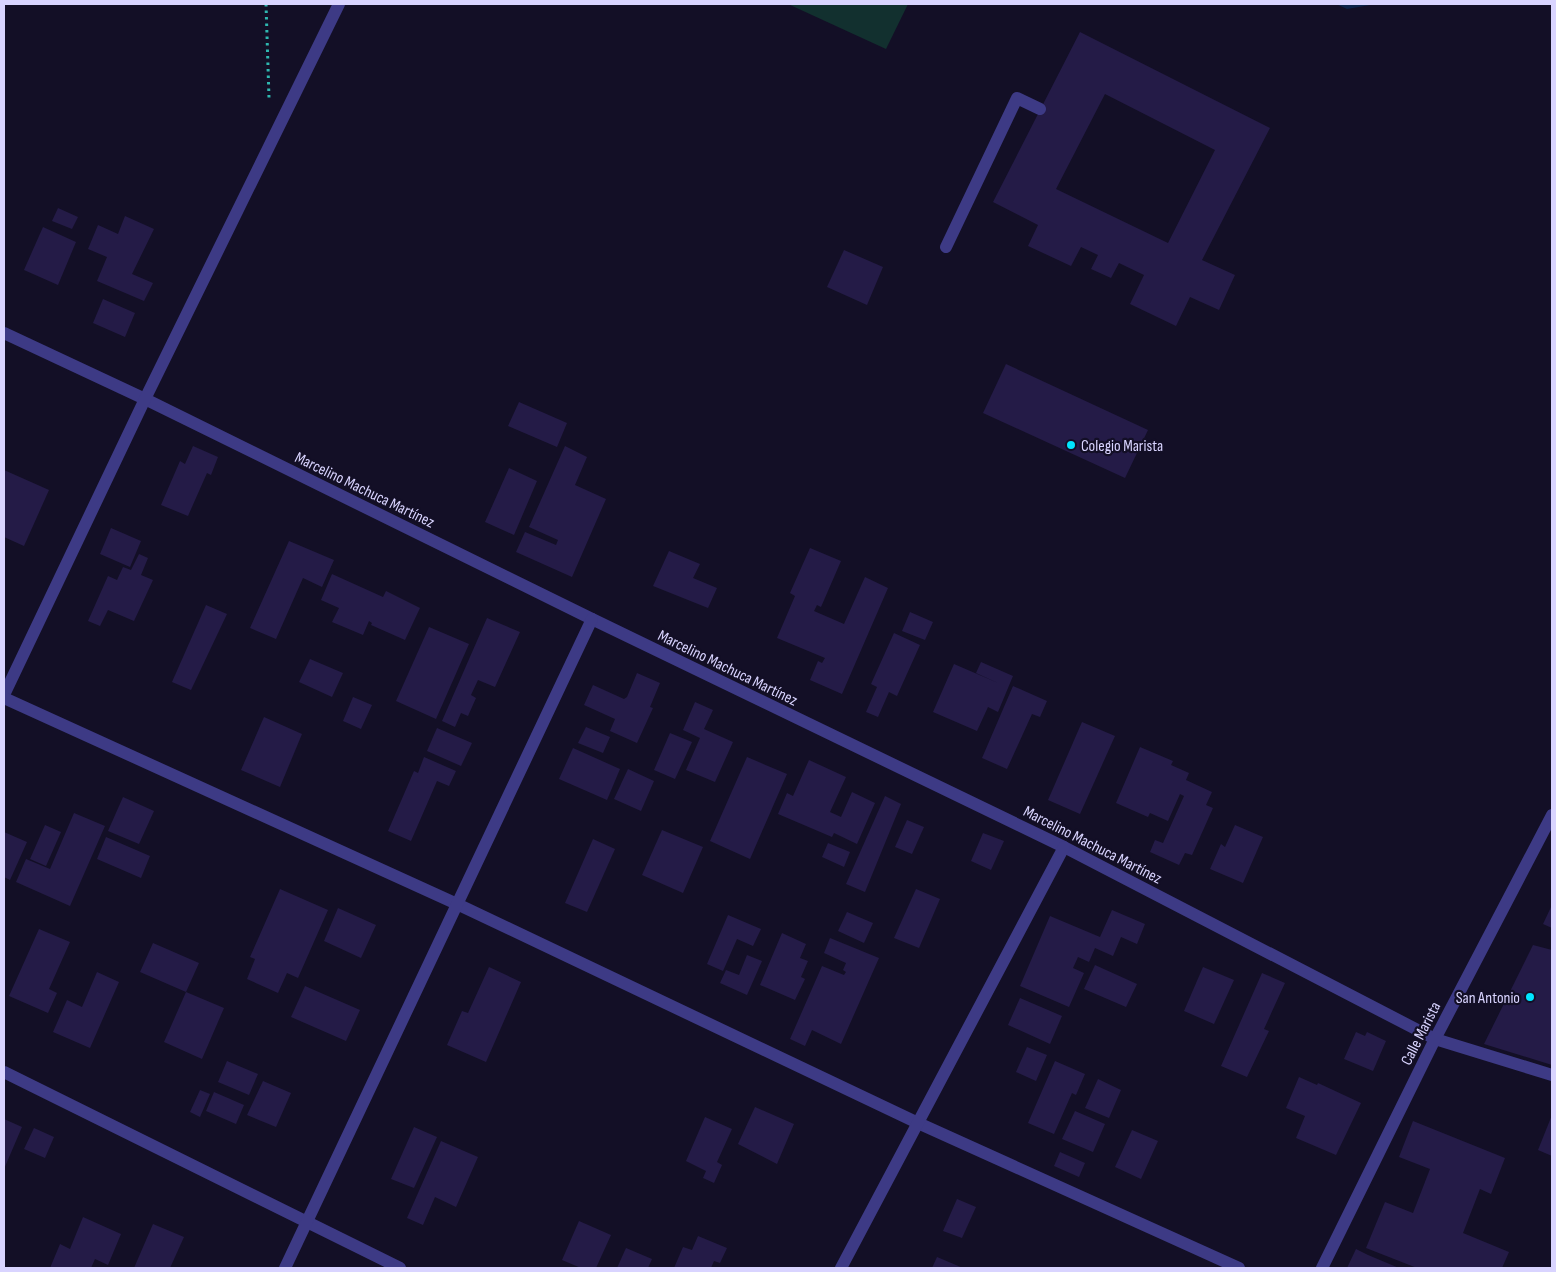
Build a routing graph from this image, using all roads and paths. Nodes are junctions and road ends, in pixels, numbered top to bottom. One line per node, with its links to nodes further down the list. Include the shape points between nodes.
1 (266, 4): 3 (path)
2 (340, 4): 7 (street)
3 (270, 103)
4 (1040, 109): 5 (street, via 1017,98)
5 (946, 247)
6 (4, 332): 7 (street, Marcelino Machuca Martínez)
7 (145, 399): 8 (street, Marcelino Machuca Martínez); 9 (street)
8 (592, 619): 11 (street, Marcelino Machuca Martínez); 12 (street)
9 (4, 696): 12 (street)
10 (1552, 815): 13 (street, Calle Marista)
11 (1064, 846): 13 (street, Marcelino Machuca Martínez); 16 (street)
12 (457, 904): 16 (street); 17 (street)
13 (1435, 1039): 15 (street, Marcelino Machuca Martínez); 22 (street, Calle Marista)
14 (4, 1072): 17 (street)
15 (1552, 1075)
16 (918, 1123): 20 (street); 21 (street)
17 (307, 1222): 18 (street); 19 (street)
18 (285, 1268)
19 (400, 1268)
20 (841, 1268)
21 (1239, 1268)
22 (1322, 1268)

